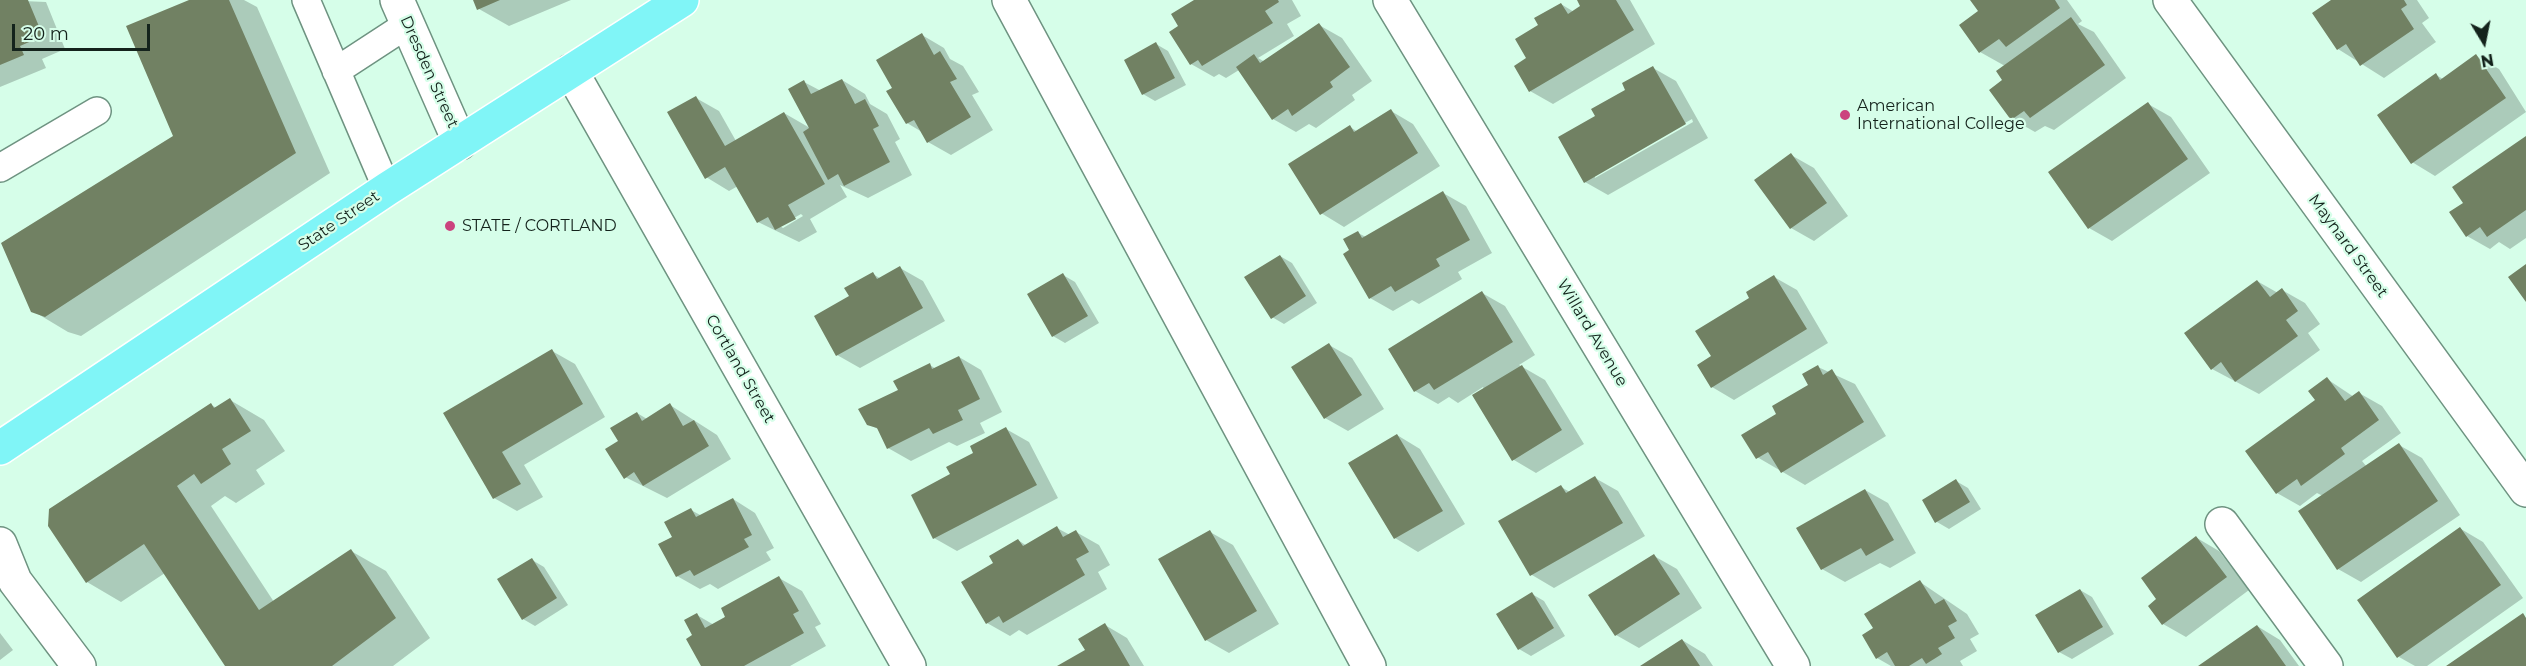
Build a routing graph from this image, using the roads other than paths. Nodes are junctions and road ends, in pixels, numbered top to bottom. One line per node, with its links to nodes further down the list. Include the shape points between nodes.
1 (306, 0): 7 (lane)
2 (682, 0): 8 (main road, State Street)
3 (1009, 0): 19 (street)
4 (1390, 0): 20 (street, Willard Avenue)
5 (2170, 0): 14 (street, Maynard Street)
6 (403, 12): 7 (lane); 10 (street, Dresden Street)
7 (336, 71): 12 (lane)
8 (571, 71): 10 (main road, State Street); 18 (street, Cortland Street)
9 (96, 111): 11 (lane)
10 (460, 143): 12 (main road, State Street)
11 (0, 168)
12 (387, 189): 13 (main road, State Street)
13 (0, 448)
14 (2526, 490)
15 (2222, 524): 21 (street)
16 (0, 544): 17 (street, via 15,581)
17 (79, 666)
18 (909, 666)
19 (1369, 666)
20 (1793, 666)
21 (2326, 666)

